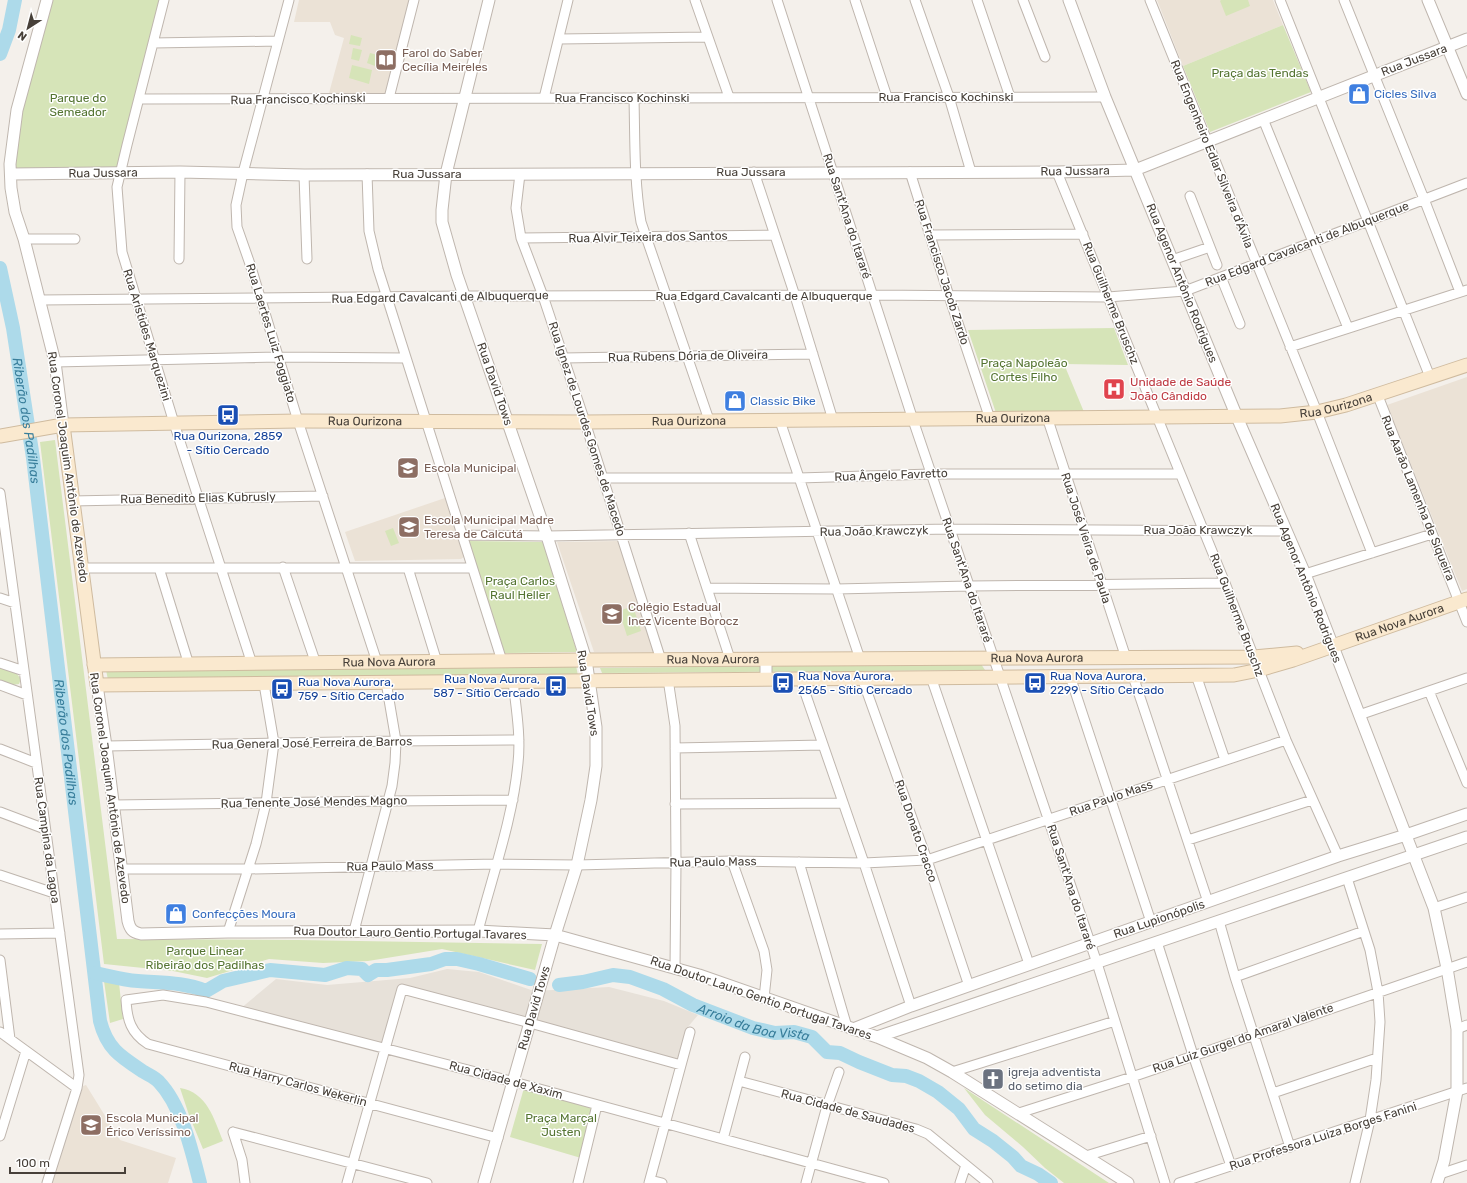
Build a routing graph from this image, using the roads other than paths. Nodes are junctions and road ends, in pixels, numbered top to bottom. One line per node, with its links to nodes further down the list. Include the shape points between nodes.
1 (47, 0): 52 (street, Rua Coronel Joaquim Antônio de Azevedo, via 17,110)
2 (164, 0): 22 (street, Rua Aristides Marquezini)
3 (289, 0): 21 (street, Rua Laertes Luiz Foggiato)
4 (414, 0): 34 (street)
5 (489, 0): 35 (street, Rua David Tows)
6 (568, 0): 19 (street)
7 (695, 0): 18 (street)
8 (777, 0): 28 (street, Rua Sant'Ana do Itararé)
9 (855, 0): 29 (street)
10 (915, 0): 30 (street)
11 (977, 0): 31 (street)
12 (1023, 0): 24 (street)
13 (1069, 0): 32 (street, Rua Agenor Antônio Rodrigues)
14 (1150, 0): 41 (street, Rua Engenheiro Edlar Silveira d'Ávila)
15 (1280, 0): 33 (street)
16 (1344, 0): 25 (street)
17 (1428, 0): 23 (street)
18 (708, 37): 19 (street); 27 (street)
19 (558, 39): 36 (street)
20 (1467, 39): 23 (street, Rua Jussara)
21 (278, 41): 22 (street); 39 (street, Rua Laertes Luiz Foggiato)
22 (153, 43): 38 (street, Rua Aristides Marquezini)
23 (1447, 47): 25 (street, Rua Jussara); 26 (street)
24 (1045, 57)
25 (1374, 75): 33 (street, Rua Jussara); 59 (street)
26 (1467, 94)
27 (729, 97): 28 (street, Rua Francisco Kochinski); 37 (street, Rua Francisco Kochinski)
28 (808, 97): 29 (street, Rua Francisco Kochinski); 45 (street, Rua Sant'Ana do Itararé)
29 (887, 97): 30 (street, Rua Francisco Kochinski)
30 (949, 97): 31 (street, Rua Francisco Kochinski); 47 (street)
31 (1010, 97): 32 (street, Rua Francisco Kochinski)
32 (1105, 97): 42 (street, Rua Agenor Antônio Rodrigues)
33 (1318, 97): 40 (street, Rua Jussara); 60 (street)
34 (389, 98): 35 (street, Rua Francisco Kochinski); 39 (street, Rua Francisco Kochinski)
35 (465, 98): 36 (street, Rua Francisco Kochinski); 54 (street, Rua David Tows)
36 (544, 98): 37 (street, Rua Francisco Kochinski)
37 (634, 98): 51 (street)
38 (139, 99): 39 (street, Rua Francisco Kochinski); 49 (street, Rua Aristides Marquezini)
39 (263, 100): 50 (street, Rua Laertes Luiz Foggiato)
40 (1263, 119): 41 (street, Rua Jussara); 68 (street)
41 (1207, 141): 42 (street, Rua Jussara); 74 (street, Rua Engenheiro Edlar Silveira d'Ávila)
42 (1135, 170): 48 (street, Rua Jussara); 72 (street, Rua Agenor Antônio Rodrigues)
43 (180, 172): 49 (street, Rua Jussara); 50 (street, Rua Jussara); 70 (street)
44 (754, 172): 45 (street, Rua Jussara); 51 (street, Rua Jussara); 62 (street)
45 (832, 172): 46 (street, Rua Jussara); 78 (street, Rua Sant'Ana do Itararé)
46 (910, 172): 47 (street, Rua Jussara); 63 (street, Rua Francisco Jacob Zardo)
47 (971, 172): 48 (street, Rua Jussara)
48 (1057, 172): 61 (street, Rua Guilherme Bruschz)
49 (120, 173): 52 (street, Rua Jussara); 86 (street, Rua Aristides Marquezini, via 118,187 122,252)
50 (243, 173): 56 (street, Rua Jussara); 87 (street, Rua Laertes Luiz Foggiato, via 236,204 236,228)
51 (636, 173): 55 (street, Rua Jussara); 64 (street, via 637,201)
52 (11, 174): 67 (street, Rua Coronel Joaquim Antônio de Azevedo, via 15,212)
53 (367, 174): 54 (street, Rua Jussara); 56 (street, Rua Jussara); 85 (street, via 369,231)
54 (446, 174): 55 (street, Rua Jussara); 79 (street, Rua David Tows, via 442,222)
55 (520, 174): 65 (street, Rua Ignez de Lourdes Gomes de Macedo, via 516,208)
56 (304, 175): 71 (street)
57 (1467, 183): 59 (street, Rua Edgard Cavalcanti de Albuquerque)
58 (1190, 196): 69 (street)
59 (1424, 199): 60 (street, Rua Edgard Cavalcanti de Albuquerque); 77 (street)
60 (1368, 220): 68 (street, Rua Edgard Cavalcanti de Albuquerque); 89 (street)
61 (1083, 234): 63 (street); 84 (street, Rua Guilherme Bruschz)
62 (775, 235): 64 (street, Rua Alvir Teixeira dos Santos); 82 (street)
63 (930, 235): 83 (street, Rua Francisco Jacob Zardo)
64 (646, 237): 65 (street, Rua Alvir Teixeira dos Santos); 81 (street)
65 (521, 238): 80 (street, Rua Ignez de Lourdes Gomes de Macedo)
66 (75, 239): 67 (street)
67 (24, 240): 88 (street, Rua Coronel Joaquim Antônio de Azevedo)
68 (1313, 242): 74 (street, Rua Edgard Cavalcanti de Albuquerque); 91 (street)
69 (1210, 247): 72 (street); 73 (street)
70 (179, 259)
71 (307, 259)
72 (1172, 260): 76 (street, Rua Agenor Antônio Rodrigues)
73 (1217, 264)
74 (1256, 264): 75 (street, Rua Edgard Cavalcanti de Albuquerque); 92 (street, Rua Engenheiro Edlar Silveira d'Ávila)
75 (1221, 277): 76 (street, Rua Edgard Cavalcanti de Albuquerque); 90 (street)
76 (1185, 291): 84 (street, Rua Edgard Cavalcanti de Albuquerque); 106 (street, Rua Agenor Antônio Rodrigues)
77 (1464, 291): 89 (street)
78 (873, 295): 82 (street, Rua Edgard Cavalcanti de Albuquerque); 83 (street, Rua Edgard Cavalcanti de Albuquerque); 110 (street, Rua Sant'Ana do Itararé)
79 (465, 296): 80 (street, Rua Edgard Cavalcanti de Albuquerque); 85 (street, Rua Edgard Cavalcanti de Albuquerque); 112 (street, Rua David Tows)
80 (542, 296): 81 (street, Rua Edgard Cavalcanti de Albuquerque); 97 (street, Rua Ignez de Lourdes Gomes de Macedo)
81 (666, 296): 82 (street, Rua Edgard Cavalcanti de Albuquerque); 94 (street)
82 (795, 296): 93 (street)
83 (949, 296): 84 (street, Rua Edgard Cavalcanti de Albuquerque); 107 (street, Rua Francisco Jacob Zardo)
84 (1108, 297): 105 (street, Rua Guilherme Bruschz)
85 (387, 298): 87 (street, Rua Edgard Cavalcanti de Albuquerque); 96 (street)
86 (136, 299): 87 (street, Rua Edgard Cavalcanti de Albuquerque); 88 (street, Rua Edgard Cavalcanti de Albuquerque); 98 (street, Rua Aristides Marquezini)
87 (260, 299): 95 (street, Rua Laertes Luiz Foggiato)
88 (40, 300): 99 (street, Rua Coronel Joaquim Antônio de Azevedo)
89 (1404, 310): 91 (street); 101 (street)
90 (1240, 324)
91 (1348, 328): 92 (street)
92 (1290, 346): 103 (street, Rua Engenheiro Edlar Silveira d'Ávila)
93 (813, 354): 94 (street, Rua Rubens Dória de Oliveira); 109 (street)
94 (687, 356): 97 (street, Rua Rubens Dória de Oliveira); 108 (street)
95 (279, 357): 96 (street); 98 (street); 111 (street, Rua Laertes Luiz Foggiato)
96 (405, 358): 114 (street)
97 (563, 358): 115 (street, Rua Ignez de Lourdes Gomes de Macedo)
98 (155, 359): 99 (street); 116 (street, Rua Aristides Marquezini)
99 (55, 362): 117 (street, Rua Coronel Joaquim Antônio de Azevedo)
100 (1467, 365): 101 (main road, Rua Ourizona)
101 (1430, 377): 102 (main road, Rua Ourizona)
102 (1378, 396): 103 (main road, Rua Ourizona); 135 (street, Rua Aarão Lamenha de Siqueira)
103 (1316, 412): 106 (main road, Rua Ourizona); 139 (street, Rua Engenheiro Edlar Silveira d'Ávila)
104 (1047, 417): 105 (main road, Rua Ourizona); 107 (main road, Rua Ourizona); 119 (street, Rua José Vieira de Paula)
105 (1157, 417): 106 (main road, Rua Ourizona); 121 (street, Rua Guilherme Bruschz)
106 (1237, 417): 132 (street, Rua Agenor Antônio Rodrigues)
107 (990, 418): 110 (main road, Rua Ourizona)
108 (709, 420): 113 (main road, Rua Ourizona); 115 (main road, Rua Ourizona)
109 (833, 420): 110 (main road, Rua Ourizona); 113 (main road, Rua Ourizona)
110 (913, 420): 120 (street, Rua Sant'Ana do Itararé)
111 (298, 421): 114 (main road, Rua Ourizona); 116 (main road, Rua Ourizona); 125 (street, Rua Laertes Luiz Foggiato)
112 (508, 421): 114 (main road, Rua Ourizona); 115 (main road, Rua Ourizona); 137 (street, Rua David Tows)
113 (780, 421): 123 (street)
114 (426, 422): 136 (street)
115 (585, 422): 122 (street, Rua Ignez de Lourdes Gomes de Macedo)
116 (174, 423): 117 (main road, Rua Ourizona, via 78,425); 126 (street, Rua Aristides Marquezini)
117 (64, 431): 118 (main road, Rua Ourizona, via 44,428); 127 (main road, Rua Coronel Joaquim Antônio de Azevedo)
118 (0, 436)
119 (1065, 473): 120 (street, Rua Ângelo Favretto); 121 (street, Rua Ângelo Favretto); 129 (street, Rua José Vieira de Paula)
120 (931, 474): 123 (street, Rua Ângelo Favretto); 128 (street, Rua Sant'Ana do Itararé)
121 (1180, 474): 130 (street, Rua Guilherme Bruschz)
122 (603, 478): 123 (street, Rua Ângelo Favretto); 134 (street, Rua Ignez de Lourdes Gomes de Macedo)
123 (799, 478): 131 (street)
124 (0, 492): 138 (street, Rua Campina da Lagoa)
125 (323, 496): 126 (street, Rua Benedito Elias Kubrusly); 144 (street, Rua Laertes Luiz Foggiato)
126 (199, 498): 127 (street, Rua Benedito Elias Kubrusly); 143 (street, Rua Aristides Marquezini)
127 (72, 501): 141 (main road, Rua Coronel Joaquim Antônio de Azevedo)
128 (950, 529): 129 (street, Rua João Krawczyk); 131 (street, Rua João Krawczyk); 150 (street, Rua Sant'Ana do Itararé)
129 (1083, 530): 130 (street, Rua João Krawczyk); 149 (street, Rua José Vieira de Paula)
130 (1203, 530): 132 (street, Rua João Krawczyk); 148 (street, Rua Guilherme Bruschz)
131 (817, 531): 133 (street, Rua João Krawczyk); 152 (street)
132 (1286, 531): 147 (street, Rua Agenor Antônio Rodrigues)
133 (689, 533): 134 (street, Rua João Krawczyk); 151 (street)
134 (622, 534): 137 (street, Rua João Krawczyk); 165 (street, Rua Ignez de Lourdes Gomes de Macedo)
135 (1432, 534): 139 (street); 154 (street, Rua Aarão Lamenha de Siqueira)
136 (462, 535): 137 (street, Rua João Krawczyk); 146 (street)
137 (547, 536): 164 (street, Rua David Tows)
138 (3, 537): 155 (street, Rua Campina da Lagoa)
139 (1372, 553): 147 (street)
140 (283, 567): 143 (street); 144 (street); 173 (street)
141 (82, 568): 142 (street); 174 (main road, Rua Coronel Joaquim Antônio de Azevedo)
142 (159, 568): 143 (street); 175 (street)
143 (221, 568): 172 (street, Rua Aristides Marquezini)
144 (346, 568): 145 (street); 167 (street, Rua Laertes Luiz Foggiato)
145 (408, 568): 146 (street); 168 (street)
146 (472, 568): 166 (street)
147 (1304, 574): 157 (street, Rua Agenor Antônio Rodrigues)
148 (1225, 583): 149 (street); 158 (street, Rua Guilherme Bruschz)
149 (1101, 585): 150 (street); 160 (street, Rua José Vieira de Paula)
150 (969, 586): 152 (street); 159 (street, Rua Sant'Ana do Itararé)
151 (707, 588): 152 (street); 161 (street)
152 (836, 589): 163 (street)
153 (0, 598): 155 (street)
154 (1463, 600): 156 (street, Rua Aarão Lamenha de Siqueira); 157 (main road, Rua Nova Aurora)
155 (15, 603): 177 (street, Rua Campina da Lagoa)
156 (1467, 622)
157 (1332, 647): 158 (main road, Rua Nova Aurora); 176 (main road, Rua Nova Aurora); 198 (street, Rua Agenor Antônio Rodrigues)
158 (1254, 657): 160 (main road, Rua Nova Aurora); 176 (street, Rua Guilherme Bruschz)
159 (993, 658): 160 (main road, Rua Nova Aurora); 163 (main road, Rua Nova Aurora); 182 (street, Rua Sant'Ana do Itararé)
160 (1126, 658)
161 (730, 659): 162 (main road, Rua Nova Aurora); 165 (main road, Rua Nova Aurora)
162 (766, 659): 163 (main road, Rua Nova Aurora); 183 (street)
163 (860, 659)
164 (586, 660): 165 (main road, Rua Nova Aurora); 166 (main road, Rua Nova Aurora); 188 (street, Rua David Tows)
165 (661, 660)
166 (502, 661): 170 (main road, Rua Nova Aurora)
167 (377, 662): 168 (main road, Rua Nova Aurora); 173 (main road, Rua Nova Aurora)
168 (438, 662): 169 (main road, Rua Nova Aurora)
169 (454, 662): 170 (main road, Rua Nova Aurora); 192 (main road, via 461,672)
170 (472, 662): 189 (main road, via 471,676)
171 (0, 663): 177 (street)
172 (252, 664): 173 (main road, Rua Nova Aurora); 175 (main road, Rua Nova Aurora)
173 (316, 664)
174 (94, 665): 175 (main road, Rua Nova Aurora); 195 (main road, Rua Coronel Joaquim Antônio de Azevedo)
175 (189, 665)
176 (1259, 670): 178 (main road, Rua Nova Aurora, via 1234,675); 200 (street, Rua Guilherme Bruschz)
177 (24, 671): 197 (street, Rua Campina da Lagoa)
178 (1196, 675): 180 (main road, Rua Nova Aurora); 207 (street)
179 (1070, 676): 180 (main road, Rua Nova Aurora); 182 (main road, Rua Nova Aurora); 211 (street)
180 (1133, 676): 209 (street)
181 (931, 677): 182 (main road, Rua Nova Aurora); 185 (main road, Rua Nova Aurora); 225 (street)
182 (1000, 677): 221 (street, Rua Sant'Ana do Itararé)
183 (766, 678): 184 (main road, Rua Nova Aurora); 187 (main road, Rua Nova Aurora)
184 (800, 678): 185 (main road, Rua Nova Aurora); 203 (street)
185 (862, 678): 229 (street, Rua Donato Cracco)
186 (1467, 678): 196 (street)
187 (668, 679): 188 (main road, Rua Nova Aurora); 205 (street, via 675,726)
188 (589, 680): 190 (main road, Rua Nova Aurora); 235 (street, Rua David Tows, via 596,727 596,766)
189 (477, 681): 190 (main road, Rua Nova Aurora); 192 (main road, Rua Nova Aurora)
190 (513, 681): 199 (street)
191 (386, 682): 192 (main road, Rua Nova Aurora); 193 (main road, Rua Nova Aurora); 201 (street)
192 (456, 682)
193 (264, 684): 195 (main road, Rua Nova Aurora); 202 (street)
194 (0, 685): 197 (street)
195 (97, 685): 204 (street, Rua Coronel Joaquim Antônio de Azevedo)
196 (1429, 691): 198 (street); 210 (street)
197 (27, 695): 208 (street, Rua Campina da Lagoa)
198 (1359, 715): 223 (street, Rua Agenor Antônio Rodrigues)
199 (519, 740): 201 (street, Rua General José Ferreira de Barros); 212 (street)
200 (1286, 740): 207 (street, Rua Paulo Mass); 213 (street, Rua Guilherme Bruschz)
201 (396, 741): 202 (street, Rua General José Ferreira de Barros); 214 (street)
202 (274, 743): 204 (street, Rua General José Ferreira de Barros); 215 (street)
203 (823, 745): 205 (street); 216 (street)
204 (106, 746): 218 (street, Rua Coronel Joaquim Antônio de Azevedo)
205 (675, 748): 217 (street)
206 (0, 749): 208 (street)
207 (1225, 760): 209 (street, Rua Paulo Mass)
208 (36, 762): 222 (street, Rua Campina da Lagoa)
209 (1167, 779): 211 (street, Rua Paulo Mass); 226 (street)
210 (1467, 783)
211 (1111, 798): 221 (street, Rua Paulo Mass); 246 (street)
212 (513, 800): 214 (street, Rua Tenente José Mendes Magno); 233 (street)
213 (1312, 800): 226 (street); 228 (street, Rua Guilherme Bruschz)
214 (388, 801): 215 (street, Rua Tenente José Mendes Magno); 236 (street)
215 (266, 803): 218 (street, Rua Tenente José Mendes Magno); 238 (street)
216 (843, 803): 217 (street); 234 (street)
217 (675, 804): 232 (street)
218 (114, 805): 237 (street, Rua Coronel Joaquim Antônio de Azevedo)
219 (0, 812): 222 (street)
220 (1467, 814): 223 (street, Rua Lupionópolis)
221 (1049, 819): 225 (street, Rua Paulo Mass); 256 (street, Rua Sant'Ana do Itararé)
222 (45, 829): 241 (street, Rua Campina da Lagoa)
223 (1406, 835): 227 (street, Rua Agenor Antônio Rodrigues); 228 (street, Rua Lupionópolis)
224 (1467, 837): 227 (street, Rua Lupionópolis)
225 (986, 840): 229 (street, Rua Paulo Mass); 260 (street)
226 (1188, 840): 243 (street)
227 (1414, 855): 240 (street, Rua Lupionópolis); 244 (street, Rua Agenor Antônio Rodrigues)
228 (1338, 856): 243 (street, Rua Lupionópolis)
229 (926, 860): 234 (street, Rua Paulo Mass); 264 (street, Rua Donato Cracco)
230 (732, 861): 231 (street, Rua Paulo Mass); 232 (street, Rua Paulo Mass); 266 (street, via 764,951 767,970)
231 (799, 862): 234 (street, Rua Paulo Mass); 272 (street)
232 (676, 863): 235 (street, Rua Paulo Mass); 261 (street)
233 (496, 864): 235 (street, Rua Paulo Mass); 236 (street, Rua Paulo Mass); 248 (street)
234 (864, 864): 268 (street)
235 (577, 865): 254 (street, Rua David Tows)
236 (371, 867): 238 (street, Rua Paulo Mass); 247 (street)
237 (122, 869): 238 (street, Rua Paulo Mass); 253 (street, Rua Coronel Joaquim Antônio de Azevedo, via 130,928)
238 (248, 869): 250 (street)
239 (0, 875): 241 (street)
240 (1347, 878): 245 (street, Rua Lupionópolis); 249 (street)
241 (54, 894): 251 (street, Rua Campina da Lagoa)
242 (1467, 897): 244 (street)
243 (1208, 902): 246 (street, Rua Lupionópolis)
244 (1434, 908): 262 (street, Rua Agenor Antônio Rodrigues)
245 (1219, 921): 255 (street, Rua Lupionópolis); 263 (street)
246 (1151, 922): 256 (street, Rua Lupionópolis)
247 (354, 931): 248 (street, Rua Doutor Lauro Gentio Portugal Tavares); 250 (street, Rua Doutor Lauro Gentio Portugal Tavares)
248 (478, 931): 254 (street, Rua Doutor Lauro Gentio Portugal Tavares)
249 (1364, 931): 263 (street); 265 (street)
250 (228, 932): 253 (street, Rua Doutor Lauro Gentio Portugal Tavares)
251 (60, 933): 252 (street); 289 (street, Rua Campina da Lagoa, via 79,1070)
252 (0, 934)
253 (140, 934)
254 (555, 935): 261 (street, Rua Doutor Lauro Gentio Portugal Tavares); 270 (street, Rua David Tows)
255 (1157, 942): 258 (street, Rua Lupionópolis); 280 (street)
256 (1090, 943): 258 (street, Rua Sant'Ana do Itararé); 260 (street, Rua Lupionópolis)
257 (0, 960): 277 (street)
258 (1097, 962): 269 (street, Rua Sant'Ana do Itararé); 276 (street, Rua Lupionópolis)
259 (1467, 962): 262 (street, Rua Luiz Gurgel do Amaral Valente)
260 (1030, 964): 264 (street, Rua Lupionópolis)
261 (675, 968): 266 (street, Rua Doutor Lauro Gentio Portugal Tavares)
262 (1447, 968): 265 (street, Rua Luiz Gurgel do Amaral Valente); 271 (street, Rua Agenor Antônio Rodrigues)
263 (1235, 977): 275 (street)
264 (969, 986): 268 (street, Rua Lupionópolis)
265 (1378, 992): 275 (street, Rua Luiz Gurgel do Amaral Valente); 282 (street, via 1380,1022)
266 (764, 998): 272 (street, Rua Doutor Lauro Gentio Portugal Tavares)
267 (126, 1000): 278 (street, Rua Cidade de Xaxim, via 163,995 206,1002); 292 (street, Rua Harry Carlos Wekerlin, via 127,1017 138,1038 148,1044)
268 (911, 1006): 272 (street, Rua Lupionópolis)
269 (1115, 1021): 285 (street); 286 (street, Rua Sant'Ana do Itararé)
270 (530, 1023): 278 (street, via 402,989); 283 (street); 288 (street, Rua David Tows)
271 (1462, 1027): 290 (street, Rua Agenor Antônio Rodrigues)
272 (850, 1028): 276 (street, Rua Doutor Lauro Gentio Portugal Tavares)
273 (0, 1032): 277 (street)
274 (690, 1032): 283 (street)
275 (1254, 1034): 280 (street, Rua Luiz Gurgel do Amaral Valente); 291 (street)
276 (877, 1037): 285 (street, Rua Doutor Lauro Gentio Portugal Tavares)
277 (10, 1039): 279 (street)
278 (384, 1048): 288 (street, Rua Cidade de Xaxim); 292 (street)
279 (26, 1052): 289 (street); 298 (street)
280 (1193, 1056): 286 (street, Rua Luiz Gurgel do Amaral Valente); 308 (street)
281 (745, 1057): 287 (street)
282 (1377, 1058): 291 (street); 296 (street)
283 (681, 1065): 297 (street)
284 (839, 1072): 294 (street)
285 (952, 1072): 295 (street, Rua Doutor Lauro Gentio Portugal Tavares)
286 (1132, 1077): 295 (street, Rua Luiz Gurgel do Amaral Valente); 299 (street, Rua Sant'Ana do Itararé)
287 (739, 1081): 294 (street, Rua Cidade de Saudades); 301 (street)
288 (514, 1082): 293 (street, Rua Cidade de Xaxim); 300 (street, Rua David Tows)
289 (77, 1088): 311 (street, Rua Campina da Lagoa)
290 (1462, 1090): 296 (street, Rua Professora Luiza Borges Fanini); 309 (street, Rua Agenor Antônio Rodrigues)
291 (1273, 1093): 302 (street)
292 (369, 1102): 300 (street, Rua Harry Carlos Wekerlin); 304 (street)
293 (597, 1105): 297 (street, Rua Cidade de Xaxim); 316 (street)
294 (827, 1106): 305 (street); 306 (street, Rua Cidade de Saudades, via 928,1134)
295 (1019, 1113): 303 (street, Rua Doutor Lauro Gentio Portugal Tavares)
296 (1370, 1120): 302 (street, Rua Professora Luiza Borges Fanini); 325 (street)
297 (666, 1124): 301 (street, Rua Cidade de Xaxim); 310 (street)
298 (0, 1136)
299 (1151, 1136): 303 (street); 323 (street, Rua Sant'Ana do Itararé)
300 (498, 1138): 315 (street, Rua David Tows)
301 (723, 1139): 305 (street, Rua Cidade de Xaxim)
302 (1290, 1147): 308 (street, Rua Professora Luiza Borges Fanini)
303 (1086, 1156): 322 (street, Rua Doutor Lauro Gentio Portugal Tavares)
304 (352, 1163): 312 (street, via 232,1132 242,1160); 313 (street); 314 (street)
305 (812, 1163): 318 (street); 319 (street, Rua Cidade de Xaxim)
306 (966, 1165): 320 (street); 321 (street, Rua Cidade de Saudades)
307 (1467, 1165): 309 (street)
308 (1231, 1166): 324 (street, Rua Professora Luiza Borges Fanini)
309 (1438, 1178)
310 (650, 1181): 317 (street)
311 (47, 1183)
312 (245, 1183)
313 (347, 1183)
314 (427, 1183)
315 (484, 1183)
316 (578, 1183)
317 (662, 1183)
318 (806, 1183)
319 (884, 1183)
320 (960, 1183)
321 (988, 1183)
322 (1128, 1183)
323 (1165, 1183)
324 (1180, 1183)
325 (1355, 1183)

